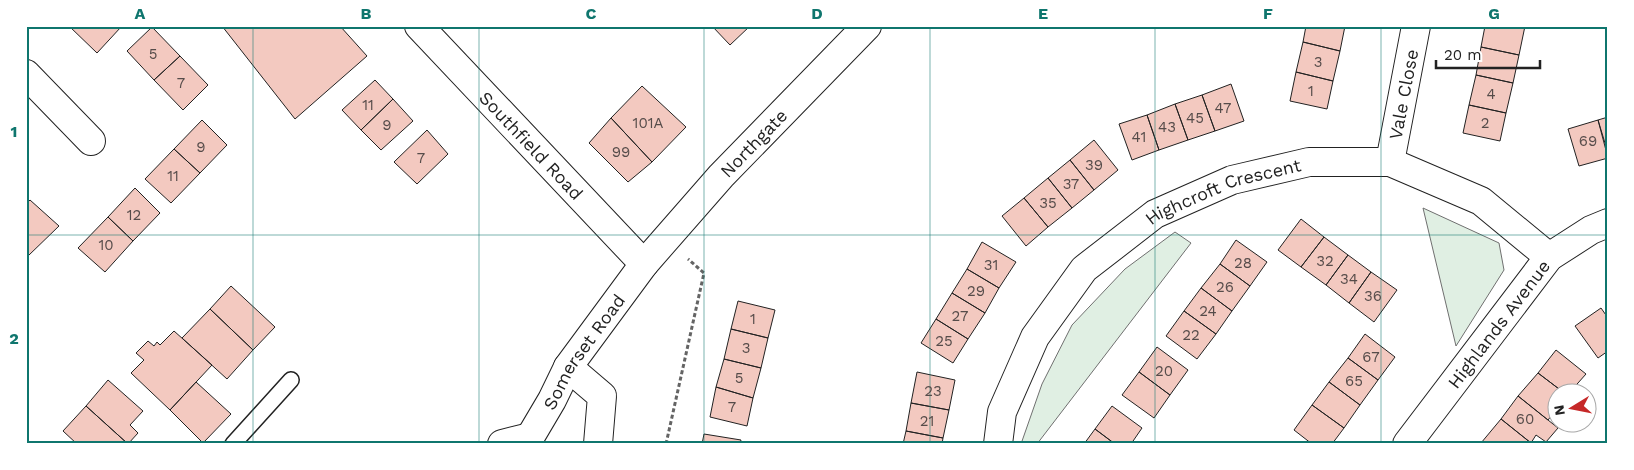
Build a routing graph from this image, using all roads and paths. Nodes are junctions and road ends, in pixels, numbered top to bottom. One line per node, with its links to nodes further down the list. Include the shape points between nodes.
1 (419, 26): 9 (street, Southfield Road)
2 (867, 26): 9 (street, Northgate, via 721,176)
3 (1416, 26): 6 (street, Vale Close)
4 (26, 74): 5 (street)
5 (91, 141)
6 (1390, 162): 8 (street, Highcroft Crescent, via 1481,202); 18 (street, Highcroft Crescent, via 1309,162 1232,180 1155,214 1084,269 1036,337 1002,412)
7 (1608, 222): 8 (street, Highlands Avenue)
8 (1549, 257): 19 (street, Highlands Avenue)
9 (644, 264): 11 (street, Somerset Road)
10 (704, 273): 17 (path)
11 (568, 367): 13 (street, Somerset Road); 16 (street, via 602,396)
12 (291, 380): 14 (lane)
13 (528, 440): 15 (street)
14 (233, 444)
15 (502, 444)
16 (598, 444)
17 (666, 444)
18 (998, 444)
19 (1407, 444)

